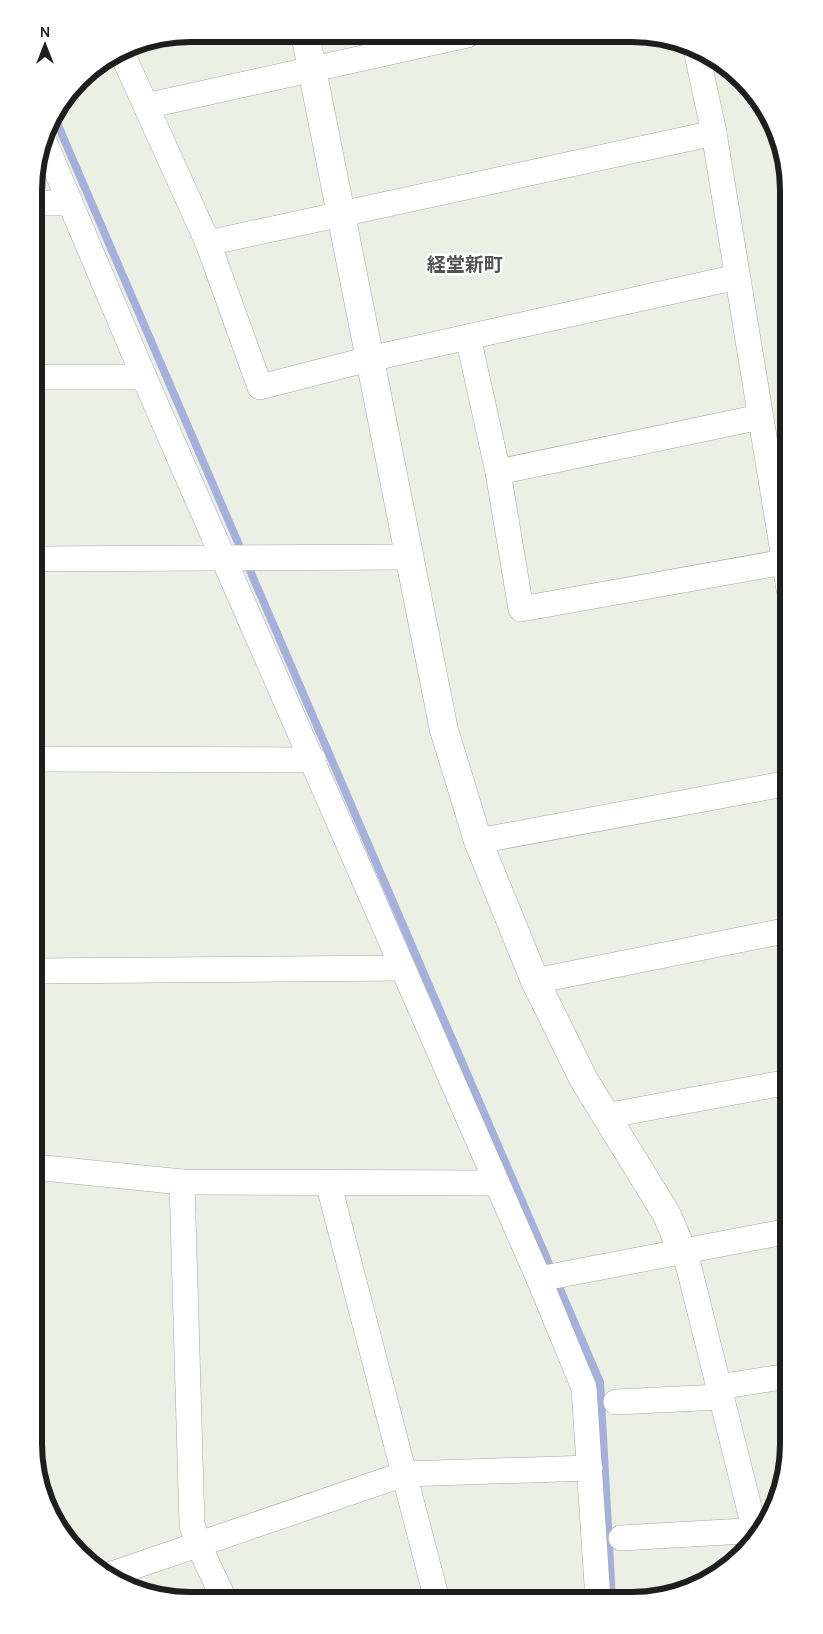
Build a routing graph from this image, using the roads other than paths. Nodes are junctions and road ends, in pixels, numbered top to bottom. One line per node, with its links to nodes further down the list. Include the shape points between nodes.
1 (308, 42): 5 (street)
2 (439, 42): 5 (street)
3 (124, 58): 6 (street)
4 (698, 58): 7 (street)
5 (314, 69): 6 (street); 11 (street)
6 (146, 106): 12 (street)
7 (714, 133): 11 (street); 13 (street)
8 (48, 151): 10 (street)
9 (43, 203): 10 (street)
10 (70, 203): 17 (street)
11 (340, 214): 12 (street); 15 (street)
12 (208, 243): 15 (street, via 260,387)
13 (737, 277): 14 (street); 18 (street)
14 (468, 337): 15 (street); 19 (street)
15 (369, 359): 23 (street)
16 (43, 377): 17 (street)
17 (144, 377): 22 (street)
18 (760, 417): 19 (street); 20 (street)
19 (498, 472): 24 (street, via 521,609)
20 (780, 538)
21 (43, 558): 22 (street)
22 (224, 558): 23 (street); 26 (street)
23 (409, 558): 28 (street, via 444,730)
24 (780, 563)
25 (43, 759): 26 (street)
26 (314, 760): 30 (street)
27 (780, 785): 28 (street)
28 (478, 841): 32 (street)
29 (780, 932): 32 (street)
30 (403, 968): 31 (street); 38 (street)
31 (42, 971)
32 (536, 980): 34 (street)
33 (780, 1084): 34 (street)
34 (605, 1116): 40 (street, via 667,1215)
35 (42, 1168): 36 (street)
36 (182, 1182): 37 (street); 50 (street, via 192,1524)
37 (328, 1182): 38 (street); 46 (street)
38 (496, 1183): 41 (street)
39 (780, 1233): 40 (street)
40 (683, 1253): 41 (street); 43 (street)
41 (540, 1279): 45 (street, via 584,1388)
42 (780, 1378): 43 (street)
43 (720, 1392): 44 (street); 47 (street)
44 (616, 1402)
45 (590, 1468): 46 (street); 54 (street)
46 (404, 1474): 50 (street); 53 (street)
47 (757, 1524)
48 (750, 1533): 49 (street)
49 (620, 1538)
50 (199, 1546): 51 (street); 52 (street)
51 (117, 1572)
52 (221, 1592)
53 (435, 1592)
54 (598, 1592)

